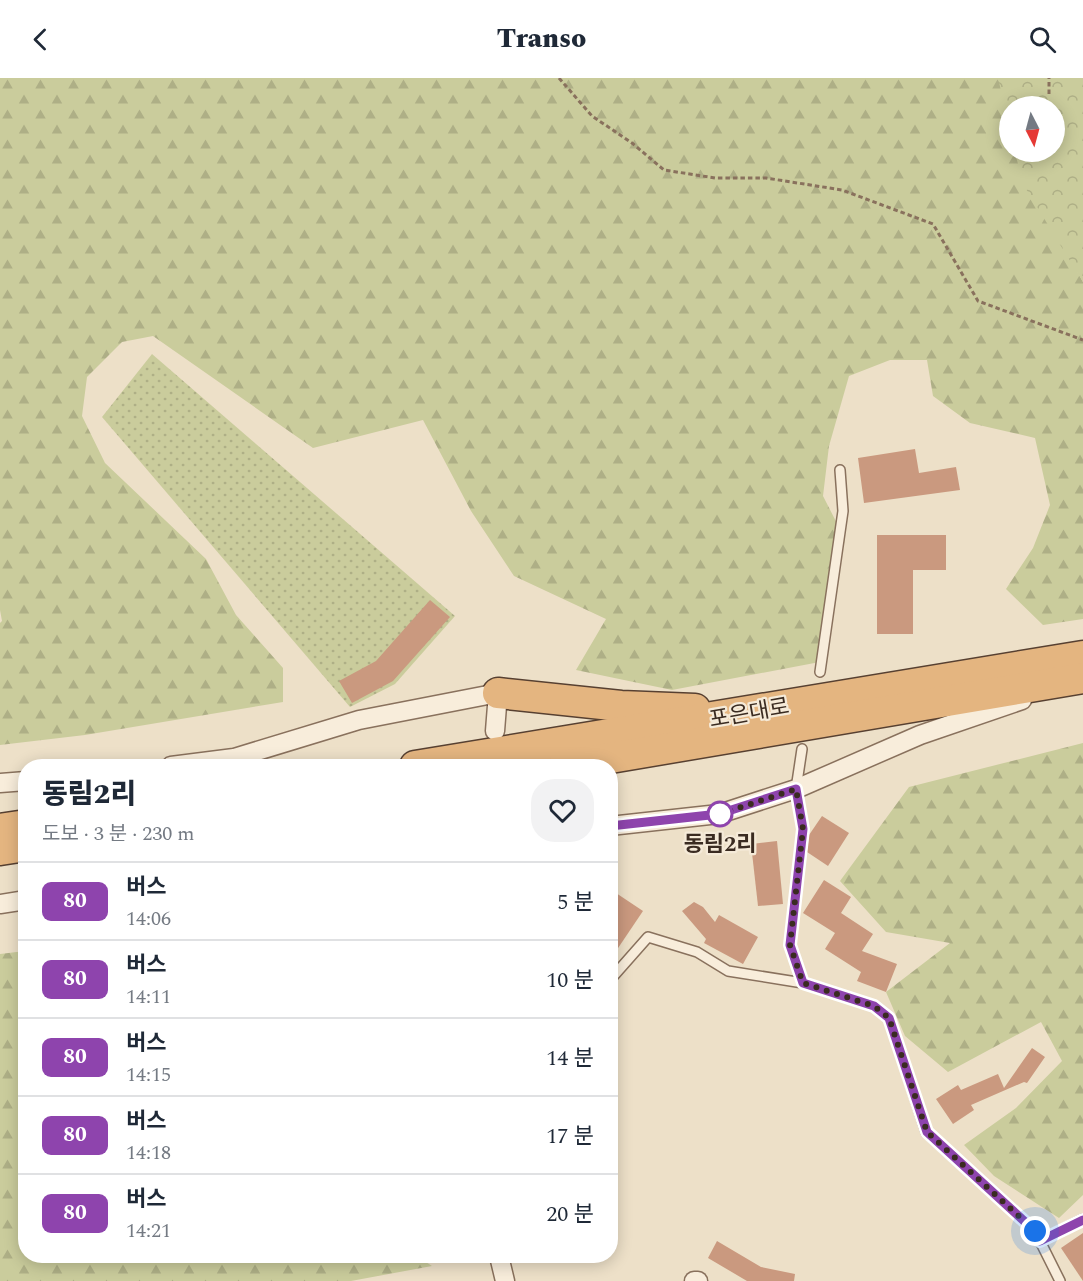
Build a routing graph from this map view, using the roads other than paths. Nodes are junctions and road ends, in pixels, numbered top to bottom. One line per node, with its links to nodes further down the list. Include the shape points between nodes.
1 (840, 470): 3 (lane, via 843,512)
2 (1083, 656): 6 (highway, 포은대로)
3 (819, 672)
4 (1083, 678): 11 (highway, 포은대로); 14 (street, via 920,735)
5 (498, 693): 6 (highway, via 621,706 696,709); 7 (street); 9 (street, via 359,720)
6 (785, 705): 10 (highway, 포은대로)
7 (495, 731)
8 (802, 749): 14 (lane)
9 (226, 759)
10 (457, 759)
11 (604, 759)
12 (18, 782): 13 (street)
13 (0, 783)
14 (796, 789): 15 (street, via 719,814); 23 (lane, via 803,829 790,945)
15 (618, 825)
16 (18, 826): 17 (highway)
17 (0, 829)
18 (18, 847): 19 (highway)
19 (0, 850)
20 (18, 901): 21 (street)
21 (0, 904)
22 (618, 971): 23 (lane, via 648,937 697,952 728,971)
23 (803, 983): 25 (lane, via 874,1006 889,1018 927,1132 1035,1231)
24 (1083, 1220): 25 (lane)
25 (1040, 1241): 28 (lane)
26 (501, 1263): 27 (street)
27 (505, 1281)
28 (1060, 1281)

